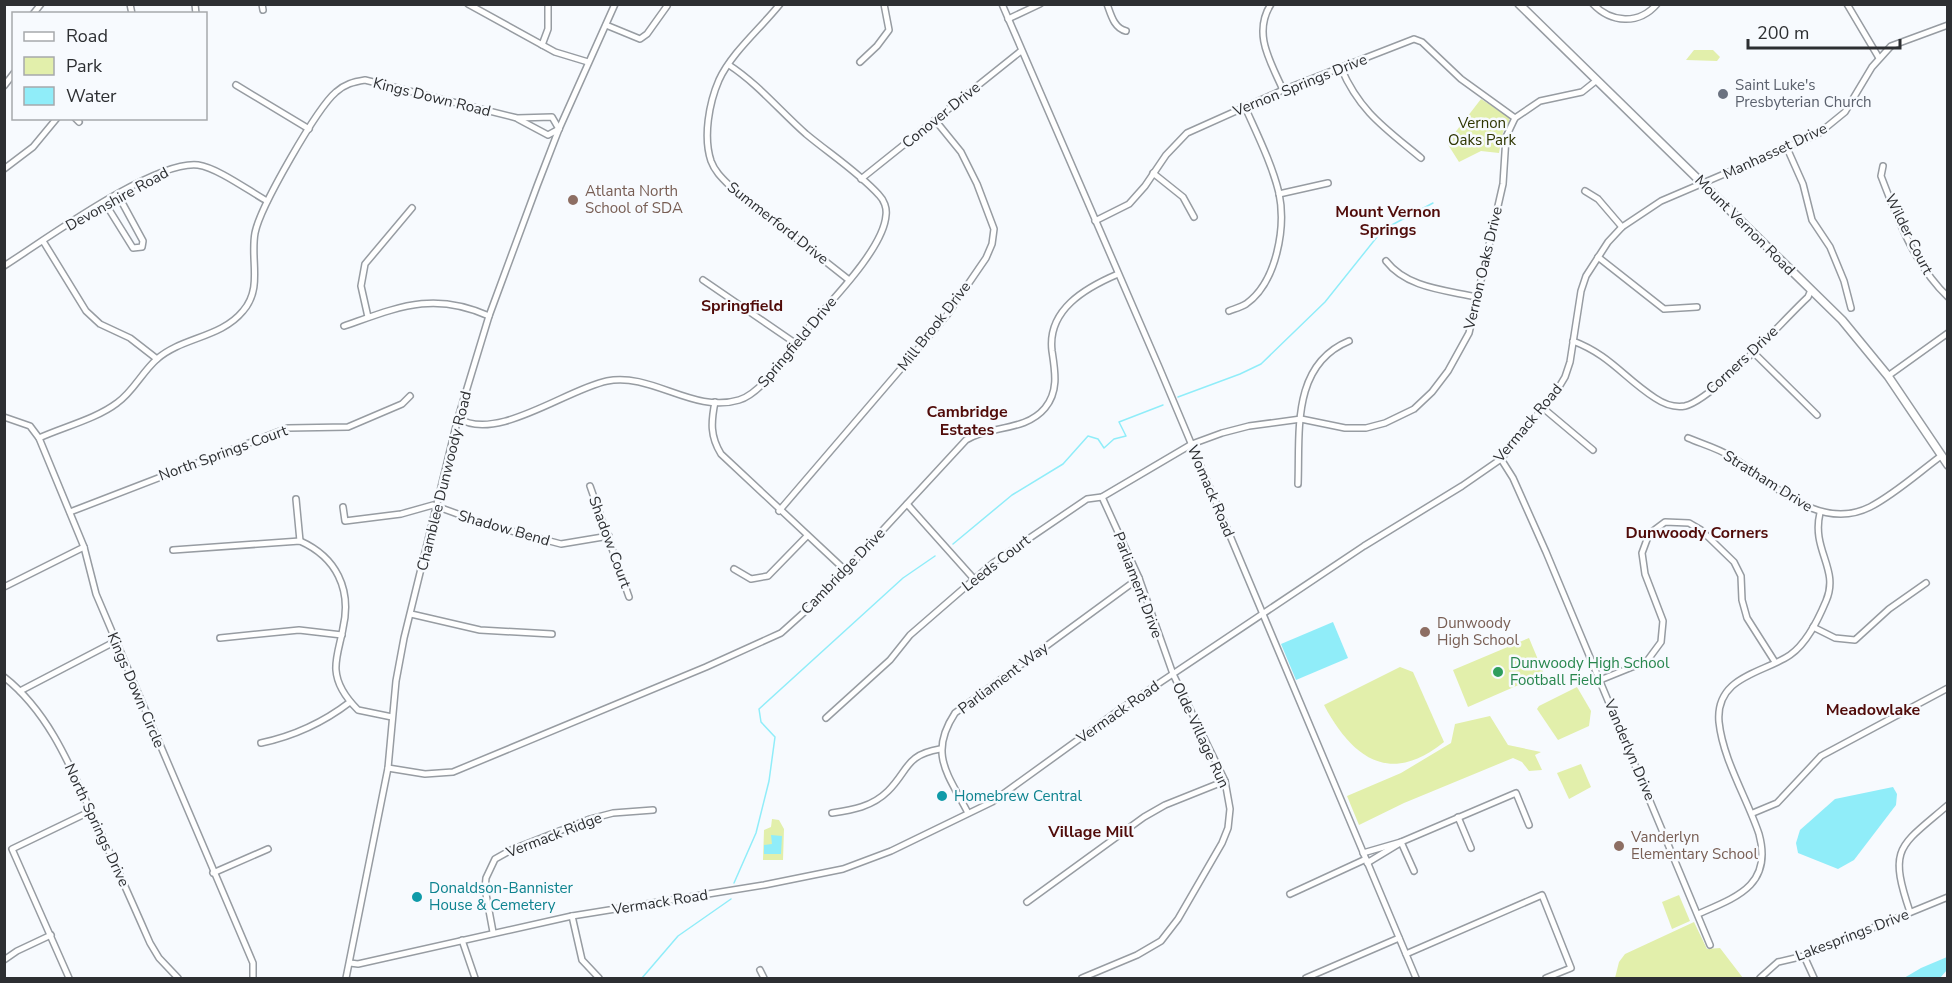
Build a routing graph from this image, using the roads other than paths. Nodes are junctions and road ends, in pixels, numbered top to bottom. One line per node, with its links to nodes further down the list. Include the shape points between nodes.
1 (468, 4): 19 (street)
2 (548, 4): 19 (street, via 548,29)
3 (615, 4): 16 (street, Chamblee Dunwoody Road)
4 (780, 4): 24 (street, Summerford Drive)
5 (884, 4): 23 (street, via 889,30)
6 (1002, 4): 15 (street, Womack Road)
7 (1040, 4): 15 (street)
8 (1107, 4): 18 (street, via 1115,23)
9 (1271, 4): 28 (street, via 1262,26 1262,41)
10 (1519, 4): 26 (main road, Mount Vernon Road)
11 (1593, 4): 12 (street, via 1612,17 1632,20)
12 (1657, 4)
13 (1847, 4): 21 (street)
14 (668, 6): 16 (street, via 640,39)
15 (1008, 19): 20 (street, Womack Road)
16 (606, 25): 22 (street, Chamblee Dunwoody Road)
17 (1947, 25): 21 (street, Manhasset Drive, via 1891,46)
18 (1126, 31)
19 (542, 45): 22 (street)
20 (1021, 51): 33 (street, Conover Drive); 51 (street, Womack Road)
21 (1879, 58): 36 (street, Manhasset Drive, via 1857,96 1835,123)
22 (588, 62): 35 (street, Chamblee Dunwoody Road)
23 (860, 62)
24 (729, 65): 41 (street, Springfield Drive, via 753,81 803,131); 59 (street, Summerford Drive, via 712,100 708,127 711,161 718,175)
25 (1341, 68): 28 (street, Vernon Springs Drive); 31 (street, Vernon Springs Drive, via 1414,39); 37 (street, via 1355,99)
26 (1597, 80): 31 (street, via 1582,93 1540,101); 43 (main road, Mount Vernon Road)
27 (236, 85): 34 (street)
28 (1283, 90): 29 (street, Vernon Springs Drive)
29 (1245, 106): 40 (street, Vernon Springs Drive, via 1187,133); 45 (street)
30 (517, 118): 34 (street, Kings Down Road, via 365,80 352,82 334,93); 35 (street, Kings Down Road, via 548,135); 35 (street, Kings Down Road, via 552,117)
31 (1515, 118): 61 (street, Vernon Oaks Drive, via 1506,137 1503,184)
32 (55, 120): 39 (street, via 33,147)
33 (935, 120): 41 (street, Conover Drive); 97 (street, Mill Brook Drive, via 961,152 977,184 994,229 992,244 946,315)
34 (309, 129): 47 (street, Kings Down Road)
35 (559, 129): 66 (street, Chamblee Dunwoody Road)
36 (1787, 148): 43 (street, Manhasset Drive); 64 (street, via 1812,220 1830,247)
37 (1421, 158)
38 (1883, 166): 62 (street, Wilder Court, via 1881,176 1911,244 1925,272)
39 (4, 169)
40 (1153, 173): 50 (street, via 1183,197); 51 (street, Vernon Springs Drive, via 1129,204)
41 (861, 178): 59 (street, Springfield Drive, via 881,196 887,214 877,241)
42 (1328, 183): 45 (street)
43 (1704, 184): 52 (street, Vermack Road, via 1647,208); 60 (main road, Mount Vernon Road)
44 (1585, 191): 52 (street, via 1598,199)
45 (1279, 194): 65 (street, via 1280,229 1270,269 1246,303)
46 (117, 195): 47 (street, Devonshire Road, via 165,170 200,165); 48 (street, Devonshire Road); 48 (street, via 143,241 142,248 133,248)
47 (267, 201): 74 (street, Kings Down Road, via 255,234 256,281 245,309 218,331)
48 (105, 203): 53 (street, Devonshire Road)
49 (412, 208): 67 (street, via 365,264 361,286)
50 (1194, 217)
51 (1095, 221): 57 (street, Womack Road)
52 (1622, 227): 54 (street, Vermack Road)
53 (43, 241): 56 (street, Devonshire Road); 74 (street, via 86,311)
54 (1598, 257): 63 (street, via 1664,309); 71 (street, Vermack Road, via 1581,291)
55 (1386, 261): 61 (street, via 1401,276)
56 (4, 266)
57 (1118, 274): 85 (street, Womack Road); 94 (street, Cambridge Drive, via 1076,296 1060,315 1051,339 1056,371 1053,391 1044,408 1028,422 986,431 966,440)
58 (703, 280): 72 (street)
59 (849, 280): 72 (street, Springfield Drive)
60 (1811, 290): 73 (street, Corners Drive); 75 (main road, Mount Vernon Road, via 1849,327)
61 (1476, 297): 82 (street, Vernon Oaks Drive, via 1474,318 1458,352 1432,392 1414,409 1366,428)
62 (1947, 297)
63 (1697, 307)
64 (1851, 308)
65 (1229, 311)
66 (489, 316): 67 (street, via 454,303 434,302); 81 (street, Chamblee Dunwoody Road)
67 (368, 317): 68 (street)
68 (344, 326)
69 (1947, 333): 75 (street)
70 (1349, 341): 82 (street, via 1327,353 1308,378)
71 (1573, 341): 73 (street, Corners Drive, via 1599,351 1654,398 1678,407 1709,392); 78 (street, Vermack Road, via 1565,377)
72 (795, 343): 77 (street, Springfield Drive, via 753,393 736,401)
73 (1753, 352): 79 (street)
74 (157, 359): 83 (street, Kings Down Road, via 119,402)
75 (1888, 376): 87 (main road, Mount Vernon Road)
76 (410, 396): 98 (street, North Springs Court, via 402,404 348,427 288,428)
77 (714, 402): 81 (street, Springfield Drive, via 615,379 504,422 464,423); 97 (street, via 711,423 721,454)
78 (1543, 408): 86 (street); 88 (street, Vermack Road)
79 (1817, 415)
80 (4, 417): 83 (street, via 30,426)
81 (458, 418): 96 (street, Chamblee Dunwoody Road)
82 (1301, 419): 85 (street, Vernon Oaks Drive, via 1249,426); 90 (street)
83 (39, 438): 98 (street, Kings Down Circle)
84 (1688, 438): 99 (street, Stratham Drive, via 1728,454)
85 (1192, 444): 92 (street, Leeds Court); 114 (street, Womack Road)
86 (1593, 450)
87 (1941, 456): 89 (main road, Mount Vernon Road); 99 (street, Stratham Drive, via 1870,507 1846,513)
88 (1501, 459): 114 (street, Vermack Road); 123 (street, Vanderlyn Drive, via 1513,478)
89 (1947, 465)
90 (1298, 484)
91 (590, 486): 100 (street, Shadow Court)
92 (1102, 498): 107 (street, Parliament Drive); 109 (street, Leeds Court, via 1087,499 1050,522)
93 (296, 499): 102 (street)
94 (907, 504): 106 (street, Cambridge Drive); 109 (street)
95 (343, 507): 96 (street, Shadow Bend, via 345,521 401,514 422,506)
96 (437, 507): 100 (street, Shadow Bend, via 529,538 561,544); 113 (street, Chamblee Dunwoody Road)
97 (779, 511): 101 (street)
98 (70, 512): 103 (street, Kings Down Circle)
99 (1820, 513): 115 (street, via 1818,540 1831,588)
100 (609, 536): 112 (street, Shadow Court)
101 (807, 536): 105 (street, via 768,576 752,579); 106 (street)
102 (300, 541): 104 (street); 117 (street, via 322,553 340,576 346,609)
103 (84, 547): 111 (street); 119 (street, Kings Down Circle, via 96,594)
104 (173, 550)
105 (734, 570)
106 (844, 570): 131 (street, Cambridge Drive, via 781,633 706,667 453,772 424,774)
107 (1139, 578): 121 (street, Parliament Drive); 130 (street, Parliament Way, via 960,708 948,724)
108 (4, 579): 111 (street)
109 (974, 579): 128 (street, Leeds Court)
110 (1926, 583): 115 (street, via 1855,640 1835,638)
111 (6, 586)
112 (629, 597)
113 (411, 614): 116 (street, via 480,630); 127 (street, Chamblee Dunwoody Road)
114 (1264, 615): 121 (street, Vermack Road); 145 (street, Womack Road)
115 (1813, 627): 120 (street, via 1791,654)
116 (552, 634)
117 (342, 635): 118 (street, via 298,630); 126 (street, via 336,669)
118 (220, 638)
119 (116, 641): 125 (street); 147 (street, Kings Down Circle)
120 (1775, 662): 123 (street, via 1747,618 1739,569 1701,530 1689,524 1665,522 1649,534 1642,553 1663,621 1661,642 1647,661); 138 (street, via 1745,675 1733,685 1721,705 1719,719 1724,746)
121 (1173, 674): 132 (street, Olde Village Run); 137 (street, Vermack Road, via 992,802)
122 (4, 678): 125 (street, North Springs Drive)
123 (1600, 680): 152 (street, Vanderlyn Drive)
124 (1947, 688): 138 (street, via 1821,756 1777,802)
125 (20, 691): 135 (street, North Springs Drive, via 52,732)
126 (350, 702): 127 (street, via 358,710); 129 (street, via 328,719)
127 (392, 717): 131 (street, Chamblee Dunwoody Road)
128 (826, 718)
129 (261, 743)
130 (940, 748): 136 (street, via 915,756 880,798 859,808); 137 (street)
131 (388, 768): 162 (street, Chamblee Dunwoody Road)
132 (1225, 781): 150 (street, via 1144,817); 171 (street, Olde Village Run, via 1230,809 1228,828 1170,932 1149,949)
133 (1947, 805): 151 (street, via 1908,839 1898,855 1897,870)
134 (653, 810): 154 (street, Vermack Ridge, via 590,819 495,859 486,878)
135 (91, 811): 155 (street, via 12,849); 165 (street, North Springs Drive, via 150,943)
136 (832, 813)
137 (968, 813): 153 (street, Vermack Road, via 891,852 843,869)
138 (1753, 813): 152 (street, via 1763,847 1762,869 1737,896)
139 (1458, 817): 140 (street, via 1516,793); 141 (street); 142 (street)
140 (1529, 825)
141 (1401, 842): 144 (street); 146 (street)
142 (1471, 848)
143 (268, 849): 147 (street)
144 (1374, 854): 145 (street); 145 (street)
145 (1366, 858): 148 (street); 156 (street, Womack Road)
146 (1414, 872)
147 (213, 873): 166 (street, Kings Down Circle, via 253,963)
148 (1290, 894)
149 (1947, 897): 151 (street, Lakesprings Drive)
150 (1027, 902)
151 (1910, 912): 160 (street, Lakesprings Drive)
152 (1698, 914): 158 (street, Vanderlyn Drive)
153 (572, 916): 154 (street, Vermack Road); 169 (street, via 582,960)
154 (493, 932): 157 (street, Vermack Road)
155 (51, 935): 161 (street); 164 (street)
156 (1399, 938): 159 (street, Womack Road); 172 (street)
157 (462, 940): 162 (street, Vermack Road); 168 (street)
158 (1710, 945)
159 (1406, 954): 173 (street, Womack Road); 174 (street, via 1542,895 1571,968)
160 (1804, 956): 175 (street, Lakesprings Drive, via 1778,962); 176 (street)
161 (4, 960)
162 (350, 963): 167 (street, Chamblee Dunwoody Road)
163 (760, 970): 170 (street)
164 (69, 978)
165 (178, 978)
166 (253, 978)
167 (346, 978)
168 (475, 978)
169 (598, 978)
170 (764, 978)
171 (1082, 978)
172 (1306, 978)
173 (1416, 978)
174 (1546, 978)
175 (1760, 978)
176 (1814, 978)

